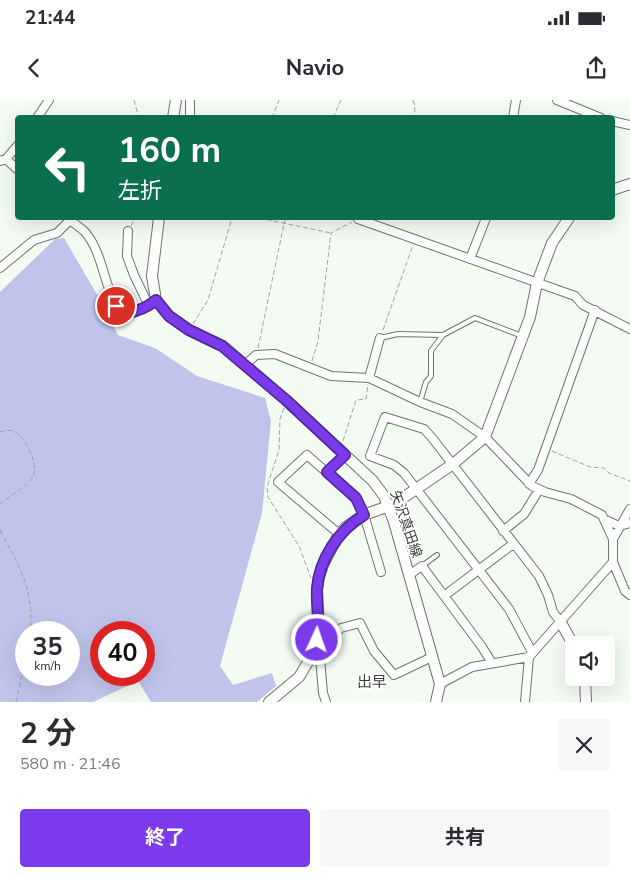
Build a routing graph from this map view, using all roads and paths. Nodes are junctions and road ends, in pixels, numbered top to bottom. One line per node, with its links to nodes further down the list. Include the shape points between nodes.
1 (49, 100): 10 (street)
2 (134, 100): 11 (path)
3 (176, 100): 12 (street)
4 (190, 100): 13 (street)
5 (279, 100): 14 (path)
6 (341, 100): 15 (path)
7 (413, 100): 16 (path)
8 (516, 100): 17 (street)
9 (557, 100): 18 (street)
10 (39, 115)
11 (138, 115)
12 (174, 115)
13 (190, 115)
14 (273, 115)
15 (334, 115)
16 (415, 115)
17 (514, 115)
18 (594, 115)
19 (615, 121): 20 (street)
20 (630, 125)
21 (15, 148): 22 (street)
22 (3, 160): 23 (street)
23 (15, 168)
24 (630, 184): 25 (street)
25 (615, 189)
26 (67, 220): 42 (street, via 57,233 34,240)
27 (70, 220): 44 (street, via 85,232 92,244 116,306 123,314)
28 (134, 220): 38 (path)
29 (159, 220): 44 (street, via 152,276)
30 (231, 220): 47 (path, via 208,300)
31 (267, 220): 37 (path)
32 (285, 220): 37 (path)
33 (356, 220): 39 (path)
34 (361, 220): 40 (street)
35 (485, 220): 41 (street)
36 (568, 220): 43 (street, via 552,243)
37 (284, 224): 39 (path); 51 (path)
38 (128, 231): 44 (street, via 127,256 134,276)
39 (331, 233): 53 (path, via 318,342)
40 (414, 239): 41 (street); 50 (path)
41 (470, 259): 43 (street)
42 (0, 268)
43 (537, 283): 45 (street, via 574,296); 49 (street, via 530,317)
44 (153, 303): 47 (street, 矢沢真田線)
45 (595, 310): 46 (street); 58 (street)
46 (630, 329)
47 (189, 330): 52 (street, 矢沢真田線, via 222,346)
48 (443, 335): 49 (lane, via 475,318); 50 (lane, via 398,334); 55 (lane, via 431,351 430,376)
49 (522, 336): 57 (street)
50 (380, 338): 54 (street)
51 (256, 355): 52 (street); 53 (street, via 275,354)
52 (245, 365): 59 (street, 矢沢真田線)
53 (309, 368): 54 (street, via 331,376)
54 (369, 378): 55 (street); 59 (path, via 366,399 356,400)
55 (420, 402): 57 (street, via 452,414)
56 (0, 432): 66 (path, via 16,432 29,449 35,465 30,481)
57 (485, 437): 60 (street); 63 (street)
58 (546, 448): 62 (path, via 590,467 604,468); 63 (street)
59 (342, 452): 61 (street); 67 (street, 矢沢真田線, via 373,480)
60 (453, 464): 64 (street); 64 (street, via 424,429 385,416 370,456 394,465); 74 (street)
61 (327, 472): 69 (street, via 356,498); 75 (street, via 307,455 278,482)
62 (630, 481)
63 (529, 484): 65 (street)
64 (416, 489): 67 (street); 82 (street)
65 (540, 490): 70 (street, via 571,498); 74 (street, via 524,514)
66 (0, 504)
67 (388, 507): 69 (street); 84 (street, 矢沢真田線)
68 (630, 509): 72 (street)
69 (364, 515): 75 (street); 83 (street)
70 (604, 519): 72 (street); 77 (street)
71 (630, 523): 72 (street)
72 (619, 526): 77 (street)
73 (0, 530): 76 (path); 87 (path, via 21,568 30,598)
74 (503, 531): 78 (street)
75 (339, 534): 90 (street, via 319,577 319,628)
76 (0, 536)
77 (613, 539): 80 (street)
78 (513, 544): 82 (street); 88 (street, via 539,576 553,612)
79 (437, 554): 81 (lane)
80 (613, 562): 85 (street, via 625,591); 88 (street)
81 (422, 566): 84 (street); 86 (street)
82 (478, 569): 86 (street); 91 (street, via 509,609)
83 (381, 572)
84 (409, 576): 92 (street, 矢沢真田線)
85 (630, 595)
86 (444, 596): 93 (street)
87 (31, 621)
88 (560, 621): 89 (street); 91 (street)
89 (568, 636)
90 (314, 652): 92 (street, via 341,628 360,623 374,651 394,675); 98 (street, via 299,677); 99 (street, via 320,658)
91 (531, 655): 93 (street); 101 (street)
92 (432, 657): 94 (street, 矢沢真田線)
93 (492, 663): 94 (street, via 472,667)
94 (440, 684): 100 (street, 矢沢真田線)
95 (19, 686): 97 (path)
96 (585, 686): 102 (street)
97 (16, 702)
98 (269, 702)
99 (326, 702)
100 (436, 702)
101 (525, 702)
102 (586, 702)

